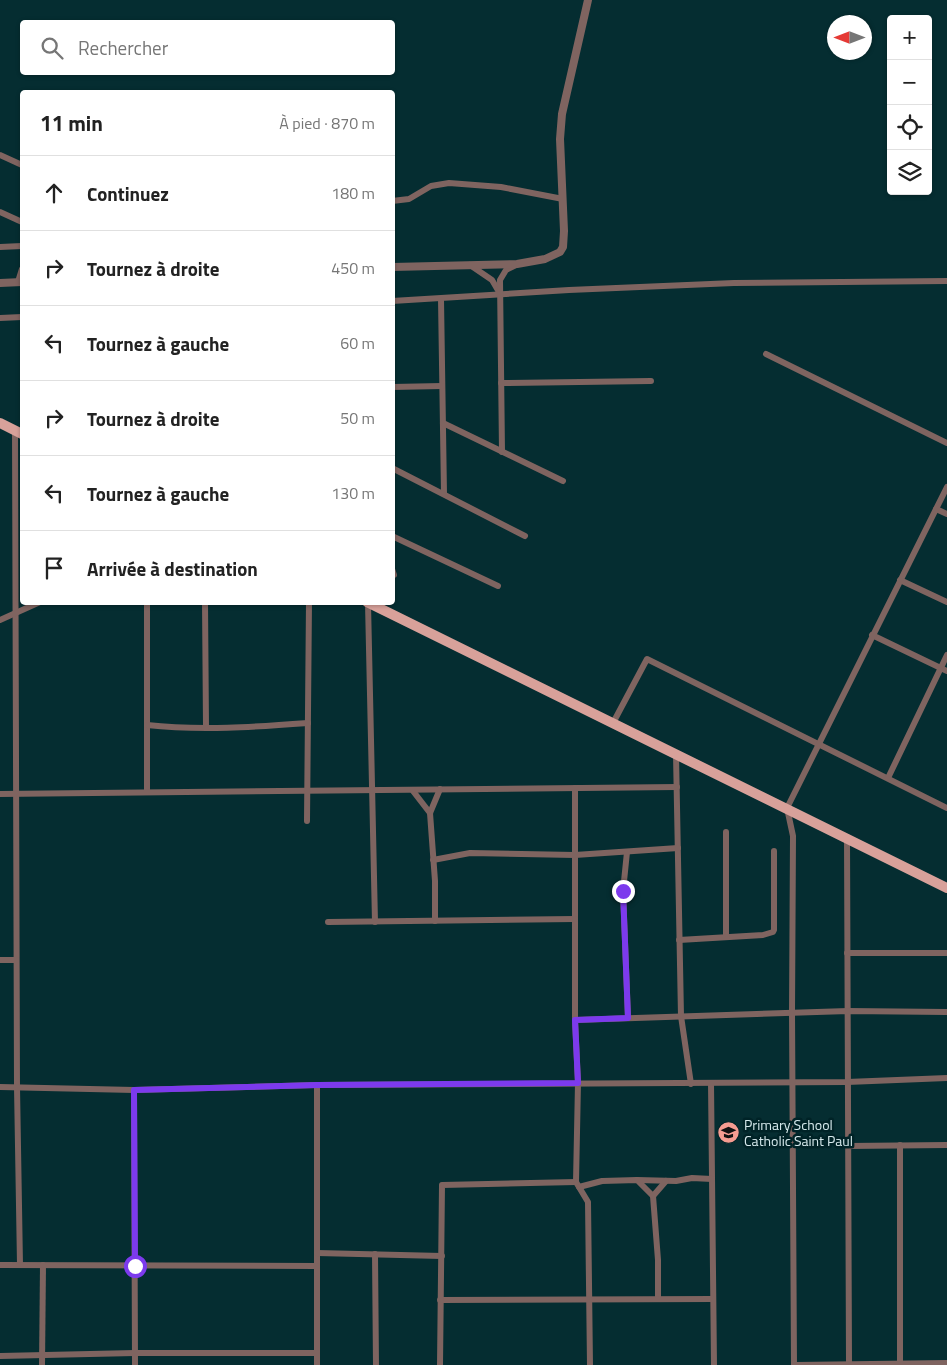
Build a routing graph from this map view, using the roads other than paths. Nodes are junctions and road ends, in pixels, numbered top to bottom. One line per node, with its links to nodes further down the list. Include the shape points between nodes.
1 (588, 0): 4 (street, via 562,114)
2 (0, 155): 3 (street)
3 (20, 164)
4 (563, 199): 5 (street, via 501,187 448,182); 10 (street, via 564,241 560,252 545,259)
5 (395, 200)
6 (0, 212): 7 (street)
7 (20, 221)
8 (20, 246): 9 (street)
9 (0, 247)
10 (522, 263): 11 (street); 16 (street, via 504,272 500,280)
11 (470, 265): 12 (street); 16 (street, via 492,280)
12 (395, 267)
13 (947, 281): 16 (street, via 734,283)
14 (20, 282): 15 (street)
15 (0, 283)
16 (500, 295): 17 (street); 23 (street)
17 (441, 299): 18 (street); 24 (street)
18 (395, 301)
19 (0, 318): 20 (street)
20 (20, 318)
21 (766, 354): 29 (street)
22 (651, 381): 23 (street)
23 (501, 383): 30 (street)
24 (442, 386): 25 (street); 27 (street)
25 (395, 387)
26 (0, 423): 28 (main road)
27 (443, 424): 30 (street); 34 (street)
28 (19, 432): 48 (street)
29 (947, 443)
30 (502, 452): 32 (street)
31 (395, 470): 34 (street)
32 (563, 481)
33 (947, 487): 35 (street)
34 (444, 494): 37 (street)
35 (936, 509): 36 (street); 39 (street)
36 (947, 514)
37 (525, 536)
38 (395, 537): 40 (street)
39 (900, 580): 41 (street); 50 (street)
40 (498, 586)
41 (947, 602)
42 (32, 605): 48 (street)
43 (147, 605): 55 (street)
44 (205, 605): 56 (street)
45 (309, 605): 53 (street)
46 (368, 605): 64 (street)
47 (372, 605): 54 (main road)
48 (15, 612): 49 (street); 67 (street)
49 (0, 620)
50 (872, 635): 52 (street); 57 (street)
51 (947, 655): 52 (street)
52 (944, 670): 59 (street)
53 (308, 723): 56 (street); 63 (street)
54 (613, 723): 57 (street, via 646,659); 58 (main road)
55 (147, 725): 56 (street); 66 (street)
56 (206, 727)
57 (819, 744): 59 (street); 69 (street)
58 (676, 754): 60 (street); 69 (main road)
59 (888, 778): 70 (street)
60 (676, 786): 61 (street); 75 (street)
61 (575, 788): 62 (street); 78 (street)
62 (440, 789): 65 (street); 71 (street)
63 (308, 790): 64 (street); 66 (street); 72 (street)
64 (372, 790): 65 (street); 84 (street)
65 (413, 790): 71 (street)
66 (147, 791): 67 (street)
67 (16, 793): 68 (street); 90 (street)
68 (0, 794)
69 (787, 808): 74 (main road); 92 (street, via 793,836)
70 (947, 808)
71 (430, 813): 79 (street)
72 (308, 821)
73 (726, 832): 85 (street)
74 (846, 837): 80 (main road); 87 (street)
75 (678, 848): 77 (street); 86 (street)
76 (774, 851): 85 (street, via 773,932 763,936)
77 (628, 852): 78 (street); 95 (street, via 623,891)
78 (575, 856): 79 (street, via 470,853); 81 (street)
79 (433, 860): 82 (street)
80 (947, 888)
81 (575, 919): 82 (street); 96 (street)
82 (435, 921): 84 (street)
83 (328, 922): 84 (street)
84 (375, 922)
85 (726, 937): 86 (street)
86 (679, 940): 94 (street)
87 (847, 953): 88 (street); 91 (street)
88 (947, 953)
89 (0, 960): 90 (street)
90 (16, 960): 105 (street)
91 (848, 1010): 92 (street); 93 (street); 99 (street)
92 (792, 1012): 94 (street); 98 (street)
93 (947, 1012)
94 (680, 1016): 95 (street); 101 (street)
95 (628, 1018): 96 (street)
96 (575, 1020): 100 (street)
97 (947, 1078): 99 (street)
98 (793, 1082): 99 (street); 102 (street); 141 (street)
99 (848, 1082): 108 (street)
100 (578, 1083): 101 (street); 103 (street); 113 (street)
101 (691, 1084): 102 (street)
102 (711, 1084): 110 (street)
103 (317, 1085): 106 (street); 115 (street)
104 (0, 1086): 105 (street)
105 (17, 1087): 106 (street); 119 (street)
106 (134, 1090): 121 (street)
107 (947, 1145): 109 (street)
108 (848, 1146): 109 (street); 132 (street)
109 (900, 1146): 133 (street)
110 (712, 1179): 112 (street); 124 (street)
111 (637, 1180): 112 (street); 113 (street); 114 (street)
112 (666, 1181): 114 (street)
113 (578, 1185): 117 (street, via 442,1185); 126 (street, via 588,1202)
114 (653, 1196): 123 (street)
115 (317, 1253): 116 (street); 122 (street)
116 (375, 1254): 117 (street); 137 (street)
117 (442, 1256): 125 (street)
118 (0, 1265): 119 (street)
119 (20, 1265): 120 (street)
120 (43, 1265): 121 (street); 130 (street)
121 (135, 1266): 122 (street); 127 (street)
122 (317, 1266): 128 (street)
123 (658, 1299): 124 (street); 126 (street)
124 (713, 1299): 140 (street)
125 (440, 1300): 126 (street); 138 (street)
126 (589, 1300): 139 (street)
127 (135, 1353): 128 (street); 130 (street); 135 (street)
128 (317, 1353): 136 (street)
129 (0, 1356): 130 (street)
130 (42, 1356): 134 (street)
131 (947, 1363): 133 (street)
132 (849, 1364): 133 (street); 141 (street)
133 (900, 1364)
134 (42, 1365)
135 (135, 1365)
136 (317, 1365)
137 (376, 1365)
138 (440, 1365)
139 (590, 1365)
140 (714, 1365)
141 (795, 1365)

